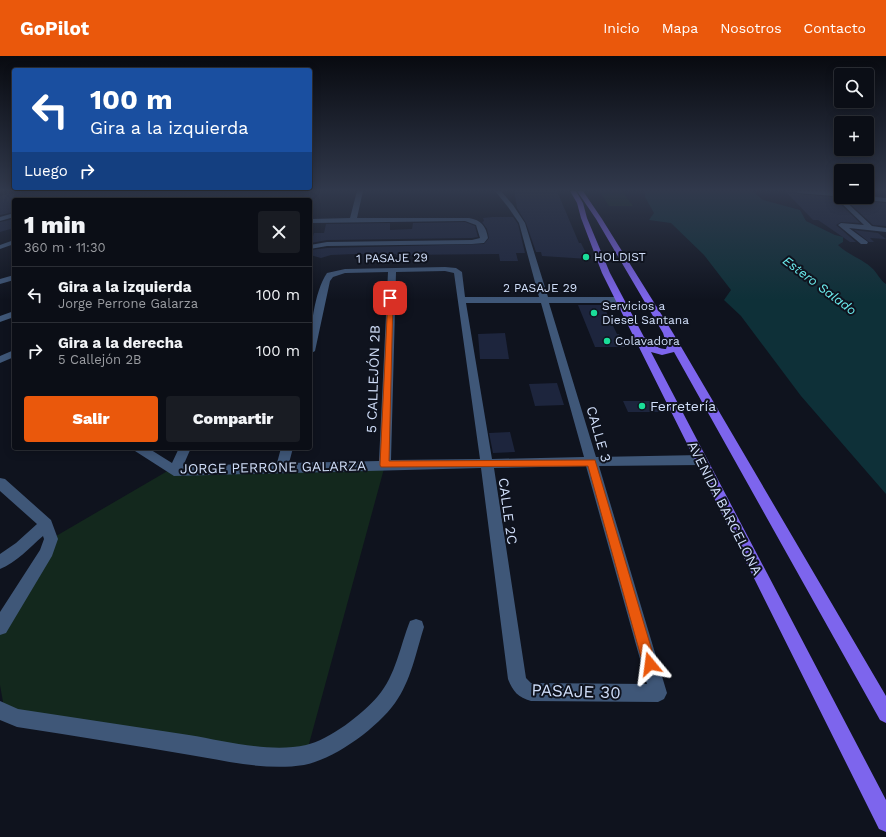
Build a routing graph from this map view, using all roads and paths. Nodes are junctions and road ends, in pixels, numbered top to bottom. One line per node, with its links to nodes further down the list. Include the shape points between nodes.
1 (481, 227): 12 (street, via 483,240 477,242 327,244)
2 (524, 227): 18 (street, CALLE 3)
3 (588, 227): 19 (main road, AVENIDA BARCELONA)
4 (604, 227): 23 (main road)
5 (844, 227): 9 (street)
6 (865, 227): 7 (street)
7 (870, 228): 8 (street)
8 (886, 230)
9 (864, 242)
10 (12, 243): 11 (street)
11 (0, 247)
12 (312, 247)
13 (392, 270): 14 (street, 1 PASAJE 29); 24 (street, 1 PASAJE 29, via 345,271 330,275 326,281); 33 (street, 5 CALLEJÓN 2B)
14 (456, 271): 17 (street, CALLE 2C, via 459,274)
15 (12, 278): 16 (street)
16 (0, 282)
17 (461, 300): 18 (street, 2 PASAJE 29); 32 (street, CALLE 2C)
18 (545, 300): 19 (street, 2 PASAJE 29); 31 (street, CALLE 3)
19 (620, 300): 22 (main road, AVENIDA BARCELONA)
20 (12, 315): 21 (street)
21 (0, 320)
22 (637, 332): 23 (main road, via 652,348 661,352 672,349); 30 (main road, AVENIDA BARCELONA)
23 (668, 333): 44 (main road)
24 (312, 342)
25 (12, 354): 26 (street)
26 (0, 360)
27 (142, 450): 35 (street, JORGE PERRONE GALARZA)
28 (184, 450): 35 (street)
29 (286, 450): 34 (street)
30 (701, 460): 31 (street, JORGE PERRONE GALARZA); 45 (main road, AVENIDA BARCELONA)
31 (592, 462): 32 (street, JORGE PERRONE GALARZA); 42 (street, CALLE 3)
32 (487, 463): 33 (street, JORGE PERRONE GALARZA); 41 (street, CALLE 2C, via 516,679)
33 (385, 465): 34 (street, JORGE PERRONE GALARZA)
34 (282, 467): 35 (street, JORGE PERRONE GALARZA)
35 (174, 471)
36 (0, 483): 37 (street)
37 (46, 524): 38 (street); 39 (street, via 51,538 47,552)
38 (0, 562)
39 (0, 627)
40 (416, 627): 43 (street, via 390,696 376,712 331,744 306,755 282,757 237,753 17,718)
41 (519, 685): 42 (street, PASAJE 30, via 531,692)
42 (658, 693)
43 (0, 710)
44 (886, 714)
45 (886, 822)

